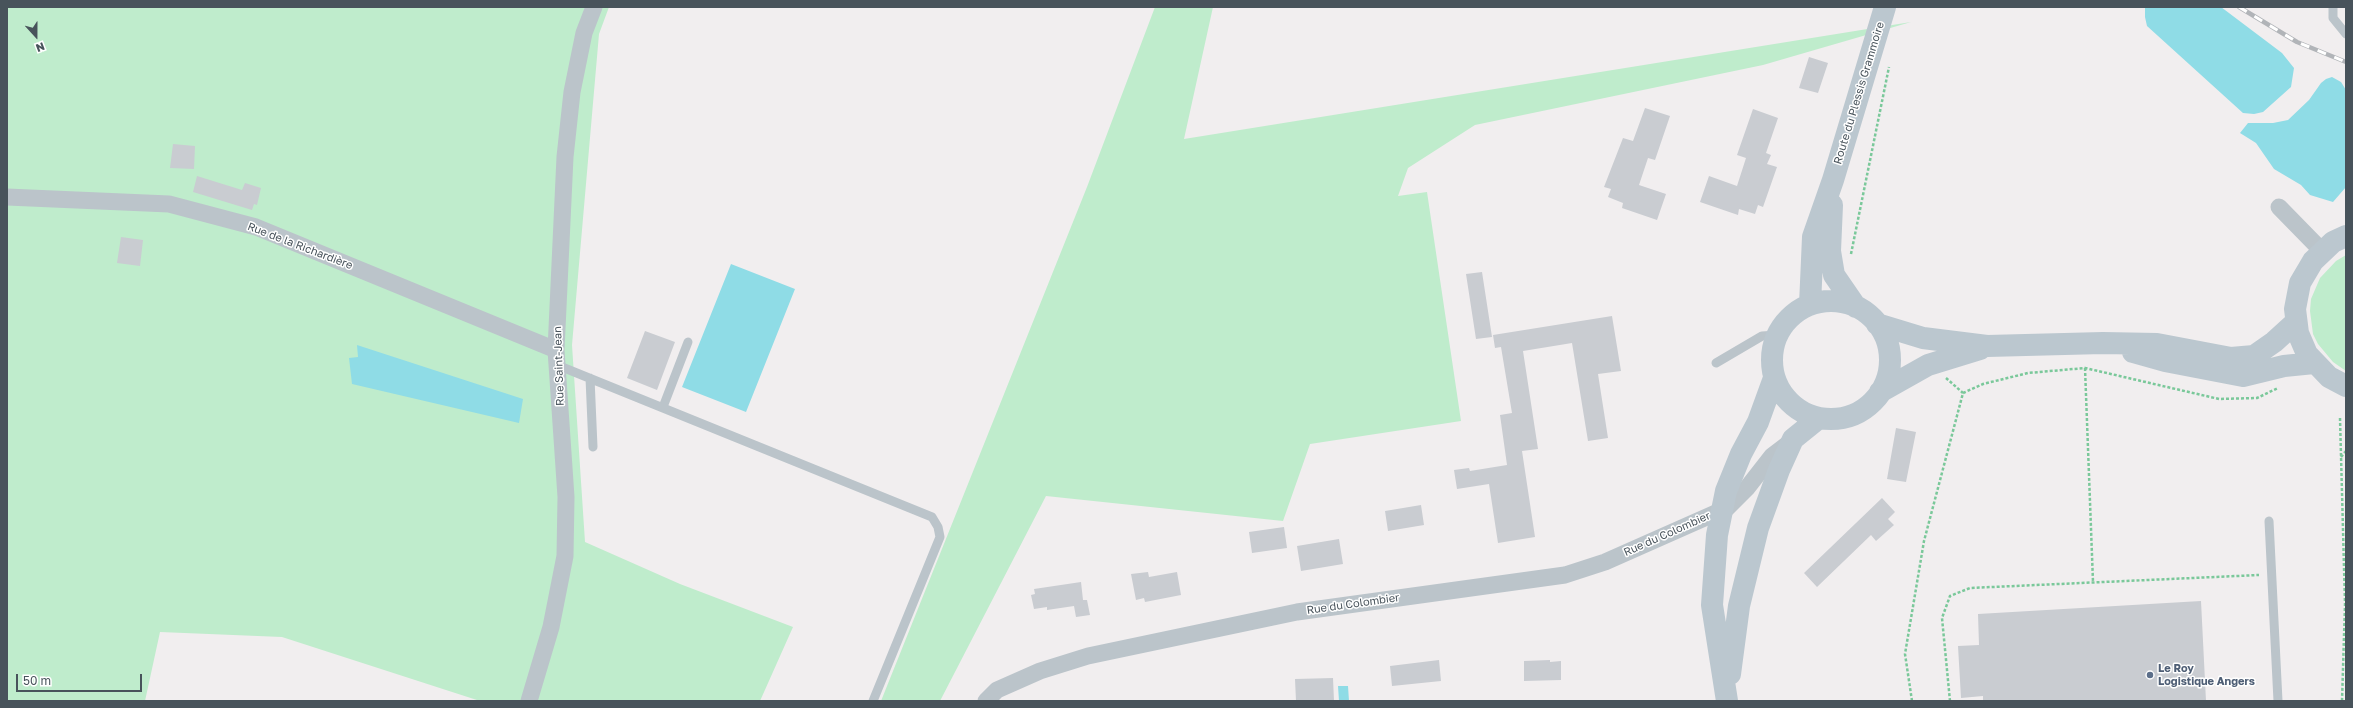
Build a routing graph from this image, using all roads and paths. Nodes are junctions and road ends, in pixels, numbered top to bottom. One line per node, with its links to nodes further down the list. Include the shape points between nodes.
1 (594, 7): 20 (street, Rue Saint-Jean, via 584,33 572,92 565,157)
2 (1885, 7): 6 (street, Route du Plessis Grammoire)
3 (2333, 7): 4 (lane, via 2333,18)
4 (2346, 34)
5 (1890, 62): 11 (path)
6 (1833, 180): 12 (street, Route du Plessis Grammoire, via 1813,237); 13 (street, Route du Plessis Grammoire, via 1830,251 1834,275)
7 (7, 198): 20 (street, Rue de la Richardière, via 168,204 256,227)
8 (2279, 208): 10 (street)
9 (2346, 236): 10 (street)
10 (2322, 251): 14 (street, via 2309,266 2300,283 2295,309)
11 (1850, 257)
12 (1810, 305): 13 (street, via 1841,302); 16 (street, via 1797,312)
13 (1856, 307): 15 (street, via 1868,314)
14 (2296, 322): 18 (street, via 2254,356 2231,358 2157,344); 22 (street, via 2302,344)
15 (1877, 324): 19 (street, via 1923,338); 29 (street, via 1886,340 1890,358 1888,375)
16 (1777, 335): 21 (lane, via 1762,336); 26 (street, via 1773,349)
17 (688, 342): 31 (lane)
18 (2103, 342): 19 (street); 22 (street, via 2165,361 2243,376 2284,366)
19 (1987, 346): 29 (street, via 1928,365)
20 (557, 357): 25 (lane); 43 (street, Rue Saint-Jean, via 566,497 565,556 551,627)
21 (1716, 363)
22 (2314, 363): 28 (street, via 2329,377)
23 (2085, 368): 27 (path, via 2219,399 2257,398); 30 (path, via 2028,372 1983,384); 40 (path)
24 (1939, 376): 30 (path, via 1946,378)
25 (590, 378): 31 (lane); 35 (lane)
26 (1774, 378): 32 (street, via 1791,404 1804,413); 38 (street, via 1758,422 1733,471)
27 (2283, 385)
28 (2346, 386)
29 (1880, 392): 32 (street, via 1869,405 1854,414 1836,419)
30 (1962, 393): 46 (path, via 1924,541 1905,654)
31 (663, 407): 44 (lane, via 932,517 938,526 940,537)
32 (1819, 418): 34 (street)
33 (2340, 418): 37 (path)
34 (1793, 439): 38 (street, Rue du Colombier, via 1772,456 1747,488 1727,508); 42 (street, via 1758,528 1739,606)
35 (593, 448)
36 (2346, 451): 37 (path)
37 (2341, 457): 49 (path, via 2345,604)
38 (1720, 511): 42 (street, via 1712,605); 45 (street, Rue du Colombier, via 1605,562 1565,575 1297,612 1088,656 1040,671 997,690)
39 (2269, 521): 41 (lane)
40 (2093, 582): 41 (path, via 2261,575); 47 (path, via 1970,588 1950,596 1942,618)
41 (2272, 584): 48 (lane)
42 (1727, 700)
43 (529, 701)
44 (873, 701)
45 (986, 701)
46 (1912, 701)
47 (1950, 701)
48 (2278, 701)
49 (2342, 701)

